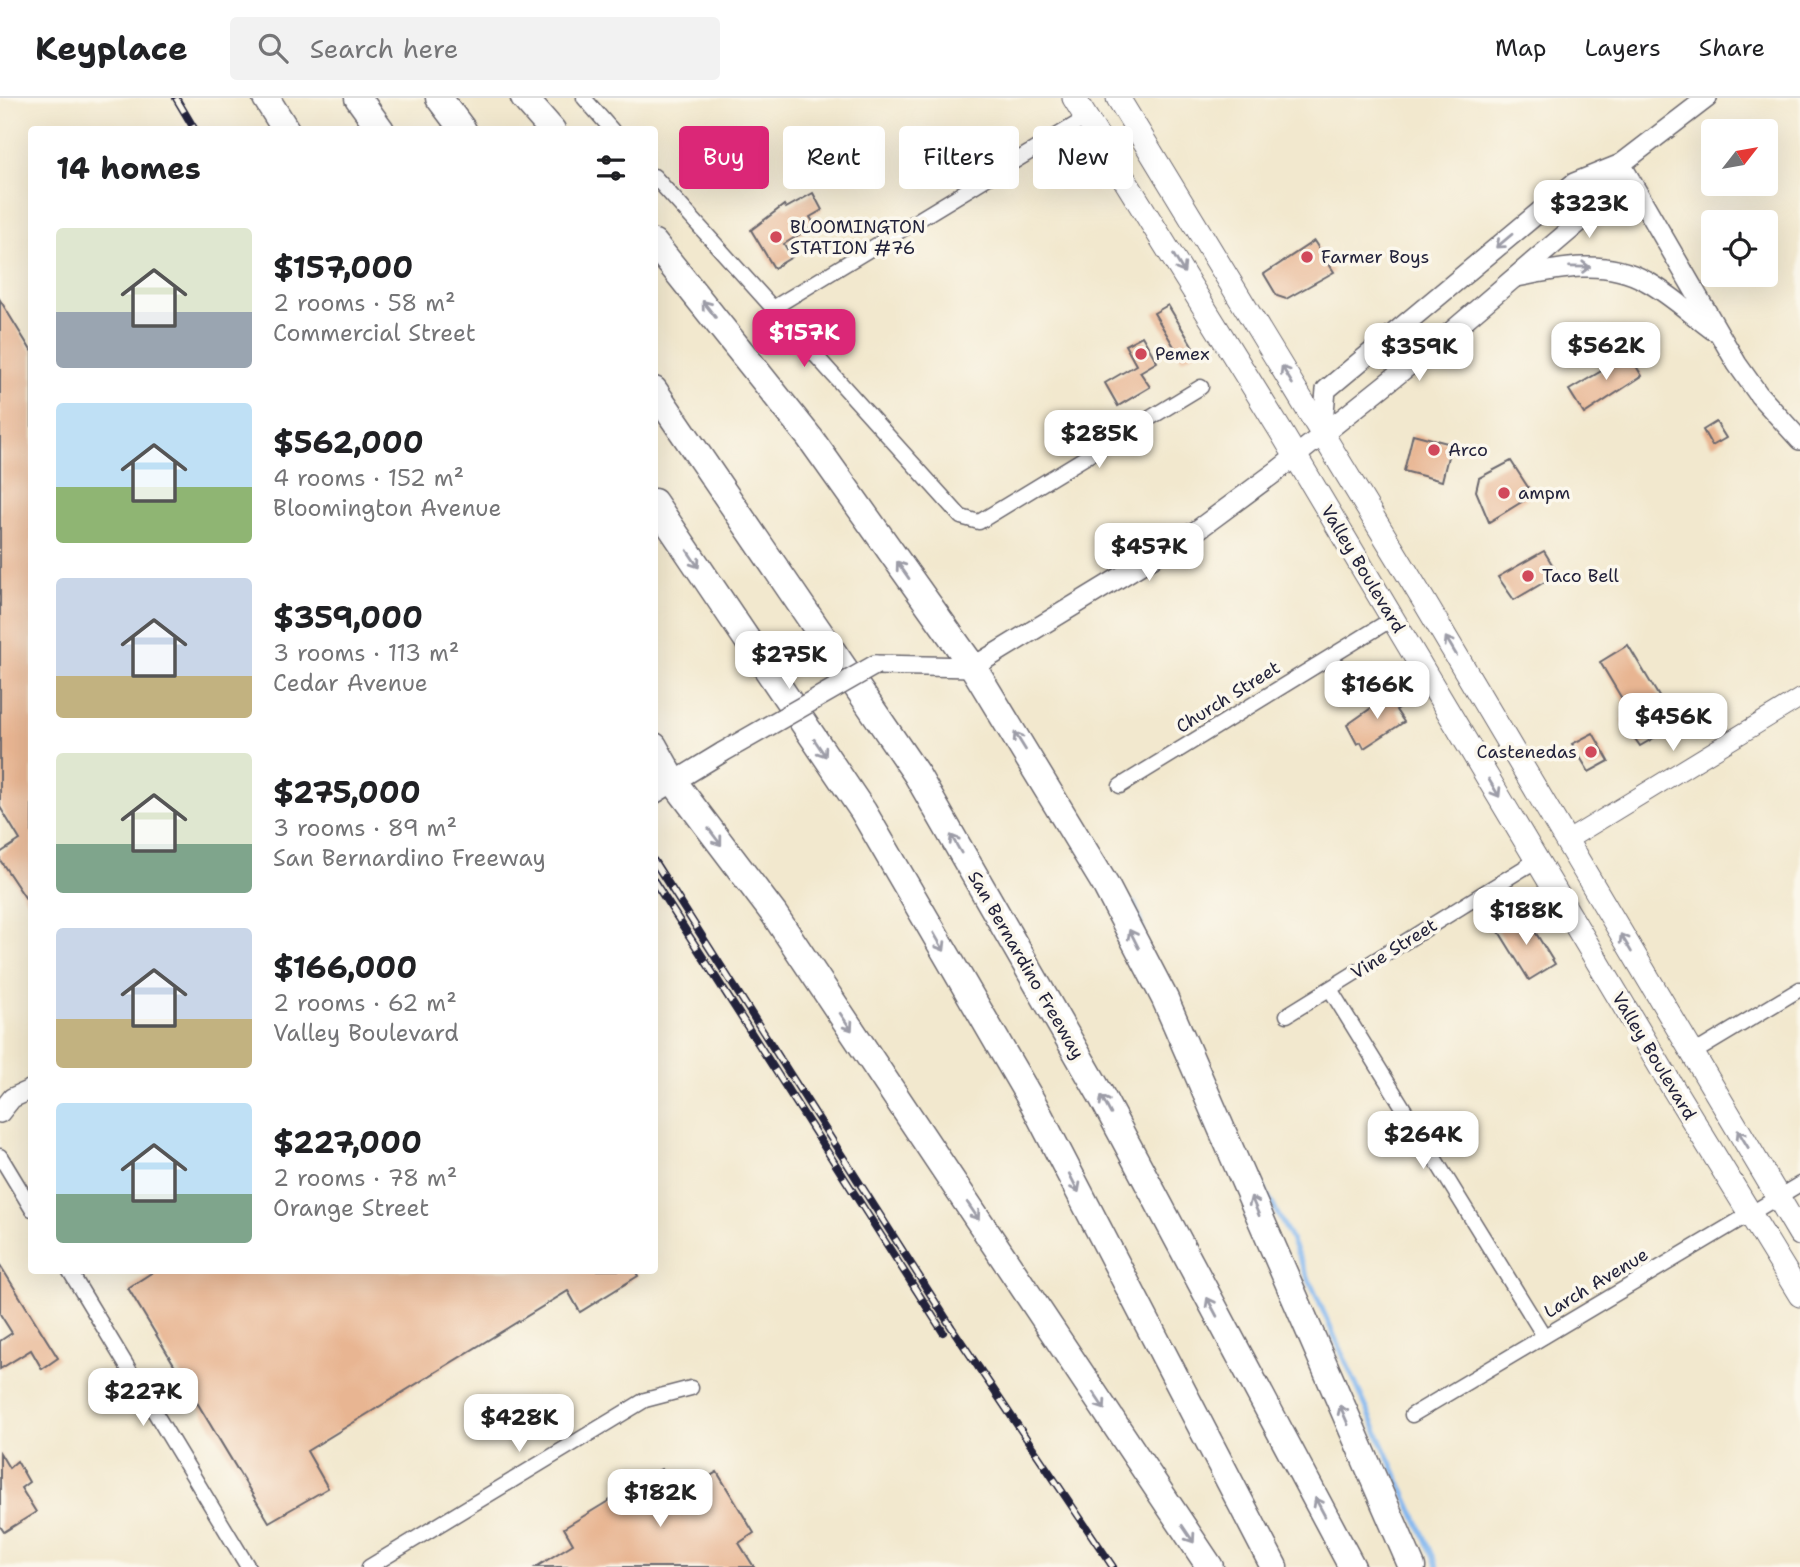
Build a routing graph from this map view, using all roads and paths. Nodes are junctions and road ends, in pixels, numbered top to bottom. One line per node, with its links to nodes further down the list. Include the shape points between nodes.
1 (266, 98): 9 (highway)
2 (358, 98): 10 (highway)
3 (439, 98): 11 (highway)
4 (524, 98): 12 (highway)
5 (584, 98): 13 (street)
6 (1118, 98): 22 (main road, Valley Boulevard, one-way to 6)
7 (1707, 98): 14 (main road)
8 (1080, 108): 18 (street); 24 (main road, Valley Boulevard, one-way to 24)
9 (284, 126)
10 (378, 126)
11 (460, 126)
12 (548, 126)
13 (608, 126)
14 (1621, 164): 17 (main road, via 1596,208); 19 (main road); 22 (main road, one-way to 22, via 1574,183 1326,390)
15 (658, 180): 18 (street)
16 (658, 248): 27 (highway, one-way to 16, via 810,438)
17 (1513, 278): 19 (main road, one-way to 19, via 1564,267 1624,273 1645,280); 22 (main road)
18 (773, 308): 20 (street, via 961,517 979,522)
19 (1720, 335): 23 (main road, via 1759,395)
20 (1201, 387)
21 (658, 396): 55 (highway, San Bernardino Freeway, one-way to 21, via 1102,1097 917,775)
22 (1322, 433): 24 (main road); 32 (main road, Valley Boulevard, one-way to 22)
23 (1800, 440)
24 (1295, 456): 26 (main road, Valley Boulevard); 27 (main road, via 1196,531)
25 (658, 508): 54 (highway, one-way to 54, via 863,811 1027,1094)
26 (1392, 618): 30 (street, Church Street); 33 (main road, Valley Boulevard, one-way to 33)
27 (972, 667): 31 (main road, bridge, via 875,665); 56 (highway, one-way to 27, via 1165,999 1106,886)
28 (1800, 698): 32 (street)
29 (658, 771): 31 (highway)
30 (1121, 786)
31 (661, 790): 53 (highway, one-way to 53, via 774,914)
32 (1566, 841): 37 (main road, Valley Boulevard, one-way to 32)
33 (1536, 860): 34 (street, Vine Street); 44 (main road, Valley Boulevard)
34 (1330, 989): 36 (street, Vine Street); 48 (street)
35 (1800, 989): 37 (street)
36 (1287, 1014)
37 (1692, 1054): 42 (main road, Valley Boulevard, one-way to 37)
38 (28, 1091): 39 (main road, via 12,1098)
39 (0, 1114)
40 (0, 1156): 43 (street)
41 (1800, 1184): 42 (street, Larch Avenue)
42 (1778, 1197): 44 (street, Larch Avenue); 45 (main road, Valley Boulevard)
43 (28, 1202)
44 (1751, 1213): 47 (main road, Valley Boulevard); 48 (street, Larch Avenue)
45 (1800, 1234)
46 (71, 1274): 51 (street)
47 (1800, 1295)
48 (1544, 1336): 50 (street, Larch Avenue)
49 (691, 1388): 52 (street, via 645,1401)
50 (1412, 1415)
51 (248, 1567)
52 (369, 1567)
53 (1210, 1567)
54 (1273, 1567)
55 (1352, 1567)
56 (1412, 1567)

